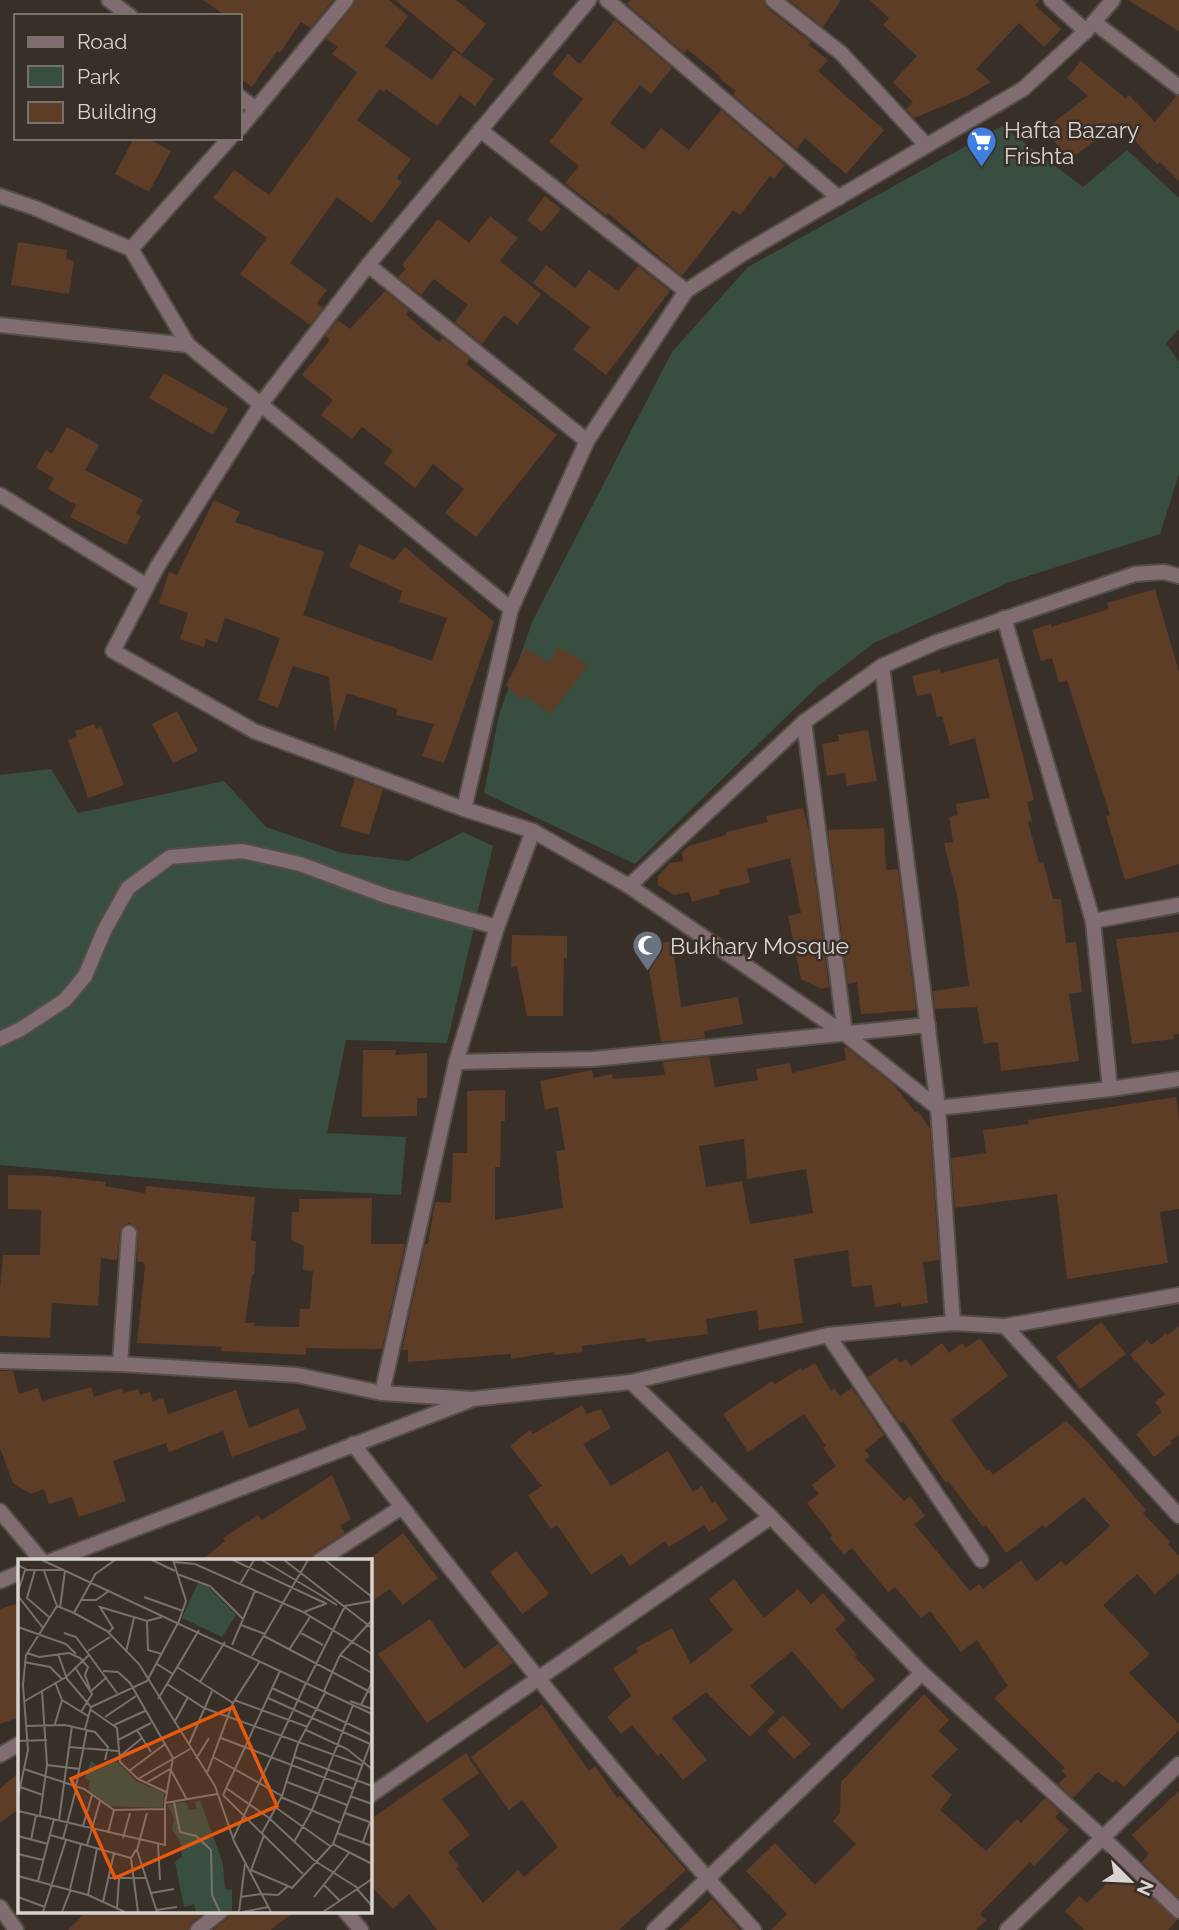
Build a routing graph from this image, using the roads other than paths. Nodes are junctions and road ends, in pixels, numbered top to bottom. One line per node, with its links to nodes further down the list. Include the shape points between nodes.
1 (108, 0): 8 (street)
2 (346, 0): 12 (street)
3 (589, 0): 14 (street)
4 (607, 0): 18 (street)
5 (773, 0): 16 (street, via 841,54)
6 (1051, 0): 9 (street)
7 (1113, 0): 9 (street)
8 (127, 14)
9 (1090, 27): 10 (street); 16 (street, via 1023,89)
10 (1179, 88)
11 (242, 99): 12 (street)
12 (256, 110): 13 (street)
13 (242, 126)
14 (480, 130): 20 (street); 21 (street)
15 (228, 140): 19 (street)
16 (926, 145): 18 (street)
17 (0, 196): 19 (street)
18 (839, 198): 21 (street)
19 (131, 249): 23 (street)
20 (369, 265): 24 (street); 25 (street)
21 (686, 291): 25 (street)
22 (0, 324): 23 (street)
23 (188, 345): 24 (street)
24 (261, 404): 28 (street); 29 (street)
25 (587, 441): 29 (street)
26 (0, 495): 28 (street)
27 (1179, 576): 30 (street, via 1135,574)
28 (147, 586): 33 (street, via 113,651 254,731)
29 (511, 609): 33 (street)
30 (1004, 618): 31 (street); 37 (street)
31 (882, 666): 32 (street); 39 (street)
32 (804, 722): 35 (street); 40 (street)
33 (464, 809): 34 (street)
34 (533, 831): 35 (street); 38 (street)
35 (629, 886): 40 (street)
36 (1179, 905): 37 (street)
37 (1093, 921): 44 (street)
38 (497, 927): 41 (street, via 386,896 300,864 242,851 170,857 128,888 85,976 65,1000); 42 (street)
39 (928, 1025): 40 (street); 45 (street)
40 (845, 1034): 42 (street, via 593,1059); 45 (street)
41 (0, 1039)
42 (456, 1062): 54 (street)
43 (1179, 1079): 44 (street)
44 (1110, 1089): 45 (street)
45 (938, 1108): 48 (street)
46 (129, 1233): 52 (street)
47 (1179, 1295): 49 (street)
48 (954, 1323): 49 (street); 50 (street)
49 (1005, 1326): 59 (street)
50 (828, 1335): 53 (street); 64 (street)
51 (0, 1361): 52 (street)
52 (120, 1364): 54 (street, via 297,1375)
53 (631, 1382): 55 (street); 60 (street)
54 (382, 1393): 55 (street)
55 (472, 1399): 56 (street)
56 (353, 1444): 57 (street); 62 (street)
57 (402, 1507): 63 (street); 68 (street)
58 (0, 1511): 61 (street)
59 (1179, 1516)
60 (771, 1517): 67 (street); 68 (street)
61 (40, 1559)
62 (56, 1559)
63 (321, 1559)
64 (981, 1560)
65 (18, 1573): 66 (street)
66 (0, 1581)
67 (922, 1673): 73 (street); 74 (street)
68 (537, 1679): 72 (street); 74 (street)
69 (18, 1745): 70 (street)
70 (0, 1755)
71 (1179, 1764): 73 (street)
72 (371, 1795)
73 (1103, 1838): 76 (street); 84 (street)
74 (707, 1879): 82 (street); 83 (street)
75 (1, 1910): 79 (street)
76 (1179, 1911)
77 (220, 1912): 80 (street)
78 (346, 1912): 81 (street)
79 (16, 1930)
80 (198, 1930)
81 (361, 1930)
82 (654, 1930)
83 (754, 1930)
84 (1007, 1930)

